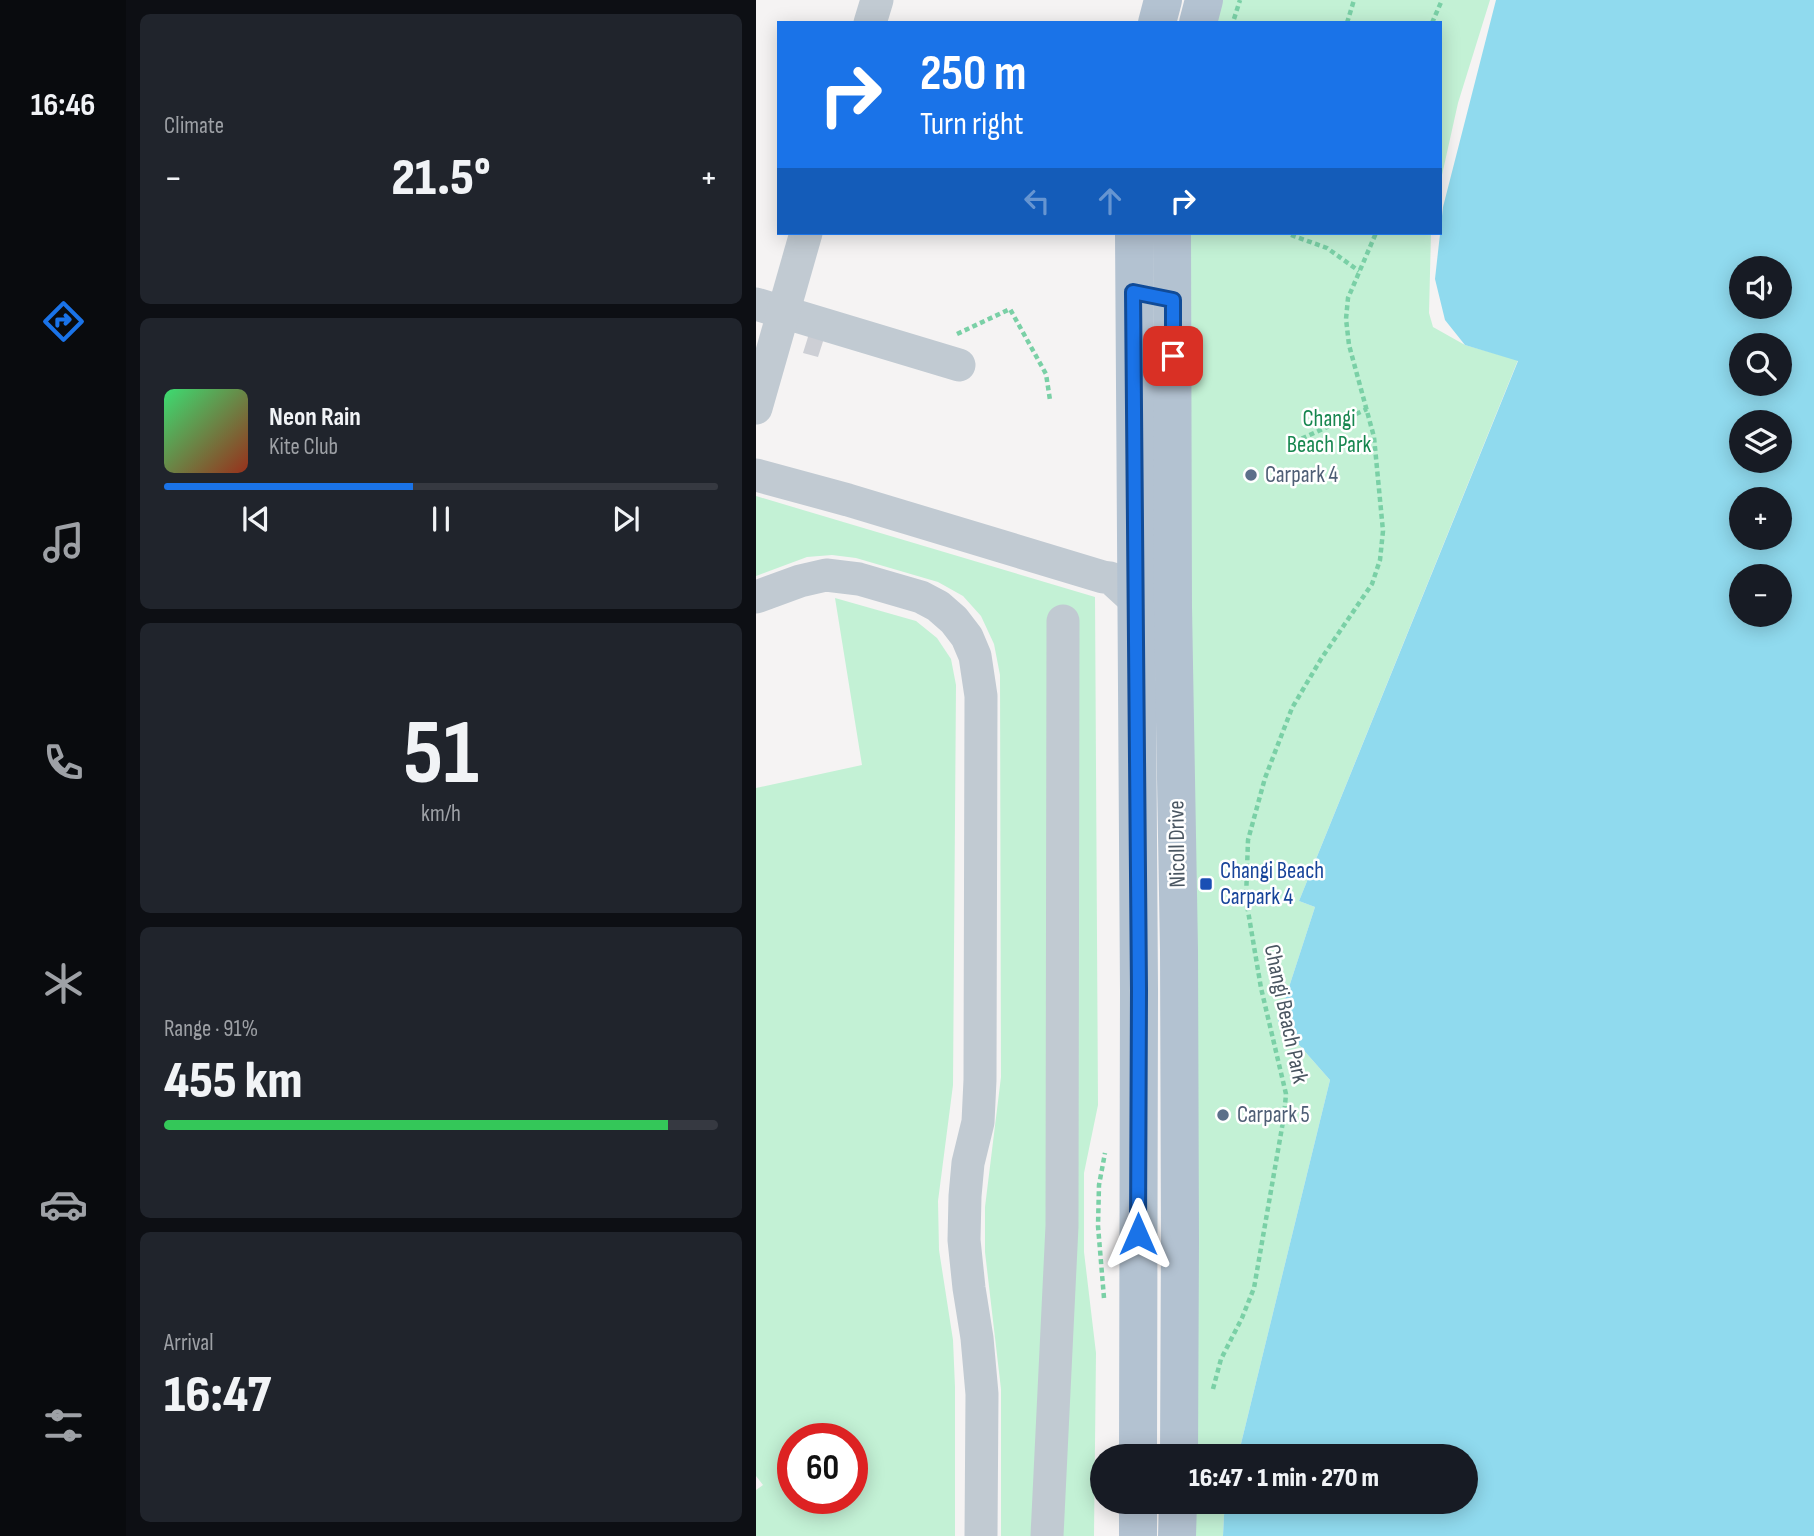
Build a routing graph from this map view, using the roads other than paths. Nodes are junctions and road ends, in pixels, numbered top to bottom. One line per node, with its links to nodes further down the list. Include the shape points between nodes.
1 (877, 0): 4 (lane)
2 (1163, 0): 5 (main road)
3 (1204, 0): 6 (main road)
4 (871, 21)
5 (1158, 21)
6 (1199, 21)
7 (805, 235): 12 (lane)
8 (1134, 235): 10 (main road, Nicoll Drive)
9 (1172, 235): 11 (main road, Nicoll Drive)
10 (1133, 292): 11 (lane); 17 (main road, Nicoll Drive)
11 (1173, 300): 18 (main road, Nicoll Drive)
12 (769, 308): 13 (lane); 14 (lane)
13 (959, 365)
14 (756, 408)
15 (756, 475): 17 (lane, via 1111,578)
16 (756, 597): 30 (lane, via 813,577 859,579 938,606 967,637 975,656 981,696 980,1080 978,1122 968,1163 964,1240 982,1394)
17 (1135, 600): 18 (lane); 21 (main road, Nicoll Drive)
18 (1173, 607): 20 (main road, Nicoll Drive)
19 (1063, 621): 31 (lane, via 1062,1226)
20 (1176, 738): 21 (lane); 23 (main road, Nicoll Drive)
21 (1136, 745): 22 (main road, Nicoll Drive)
22 (1139, 990): 23 (lane); 25 (main road, Nicoll Drive)
23 (1179, 991): 24 (main road, Nicoll Drive)
24 (1180, 1336): 25 (lane); 27 (main road, Nicoll Drive)
25 (1138, 1343): 26 (main road, Nicoll Drive)
26 (1138, 1444)
27 (1179, 1444)
28 (1138, 1514): 32 (main road)
29 (1178, 1514): 33 (main road)
30 (981, 1536)
31 (1047, 1536)
32 (1138, 1536)
33 (1177, 1536)

